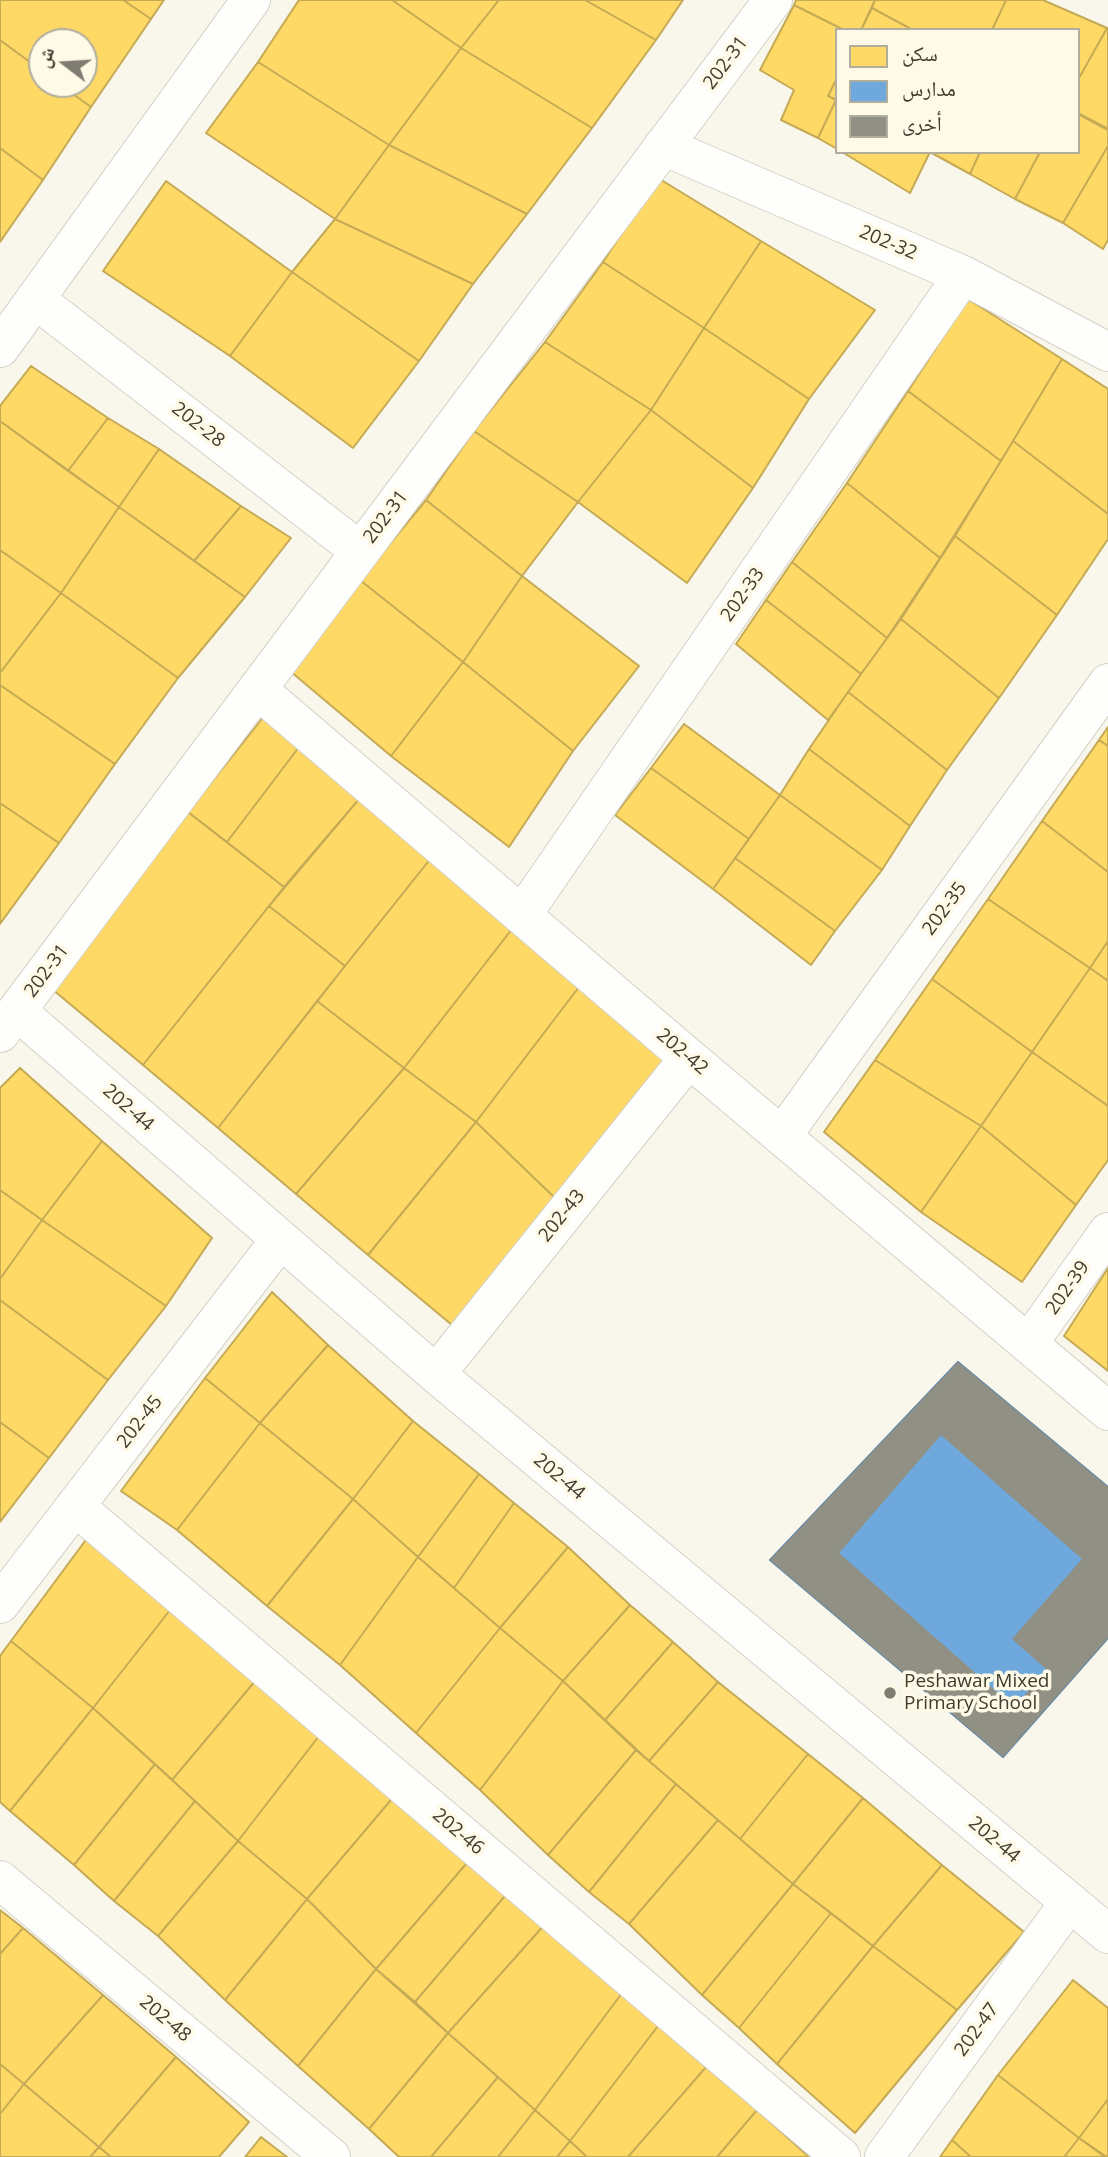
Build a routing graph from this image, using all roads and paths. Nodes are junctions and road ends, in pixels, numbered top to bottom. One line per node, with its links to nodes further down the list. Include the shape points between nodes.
1 (251, 0): 5 (street)
2 (773, 0): 3 (street, 202-31)
3 (663, 146): 4 (street, 202-32); 8 (street, 202-31)
4 (963, 275): 7 (street, 202-32); 11 (street, 202-33)
5 (35, 299): 6 (street); 8 (street, 202-28)
6 (0, 348)
7 (1108, 352)
8 (360, 551): 10 (street, 202-31)
9 (1108, 683): 14 (street, 202-35)
10 (257, 689): 11 (street, 202-42); 12 (street, 202-31)
11 (522, 915): 13 (street, 202-42)
12 (8, 1022): 16 (street, 202-44)
13 (689, 1058): 14 (street, 202-42); 18 (street, 202-43)
14 (782, 1136): 17 (street, 202-42)
15 (1108, 1231): 17 (street, 202-39)
16 (280, 1240): 18 (street, 202-44); 20 (street, 202-45)
17 (1028, 1344): 19 (street, 202-42)
18 (436, 1374): 23 (street, 202-44)
19 (1108, 1411)
20 (75, 1506): 21 (street, 202-45); 26 (street, 202-46)
21 (0, 1604)
22 (0, 1881): 25 (street, 202-48)
23 (1069, 1903): 24 (street, 202-44); 27 (street, 202-47)
24 (1108, 1934)
25 (331, 2157)
26 (841, 2157)
27 (884, 2157)

